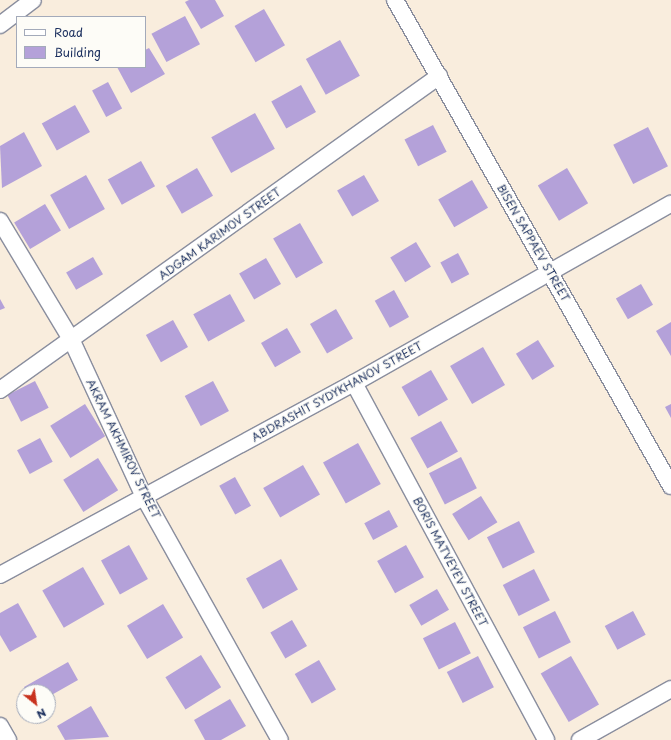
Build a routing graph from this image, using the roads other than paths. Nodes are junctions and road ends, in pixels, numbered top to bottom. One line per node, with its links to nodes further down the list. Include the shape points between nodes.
1 (33, 0): 3 (street)
2 (395, 0): 4 (street, BISEN SAPPAEV STREET)
3 (0, 25)
4 (439, 76): 7 (street, BISEN SAPPAEV STREET); 8 (street, ADGAM KARIMOV STREET)
5 (671, 204): 7 (street, ABDRASHIT SYDYKHANOV STREET)
6 (0, 221): 8 (street, AKRAM AKHMIROV STREET)
7 (551, 273): 9 (street, ABDRASHIT SYDYKHANOV STREET); 11 (street, BISEN SAPPAEV STREET)
8 (72, 341): 10 (street, ADGAM KARIMOV STREET); 12 (street, AKRAM AKHMIROV STREET)
9 (354, 383): 12 (street, ABDRASHIT SYDYKHANOV STREET); 18 (street, BORIS MATVEYEV STREET)
10 (0, 390)
11 (671, 486)
12 (144, 497): 13 (street, ABDRASHIT SYDYKHANOV STREET); 17 (street, AKRAM AKHMIROV STREET)
13 (0, 575)
14 (671, 689): 19 (street)
15 (0, 726): 16 (street)
16 (8, 740)
17 (280, 740)
18 (546, 740)
19 (580, 740)

